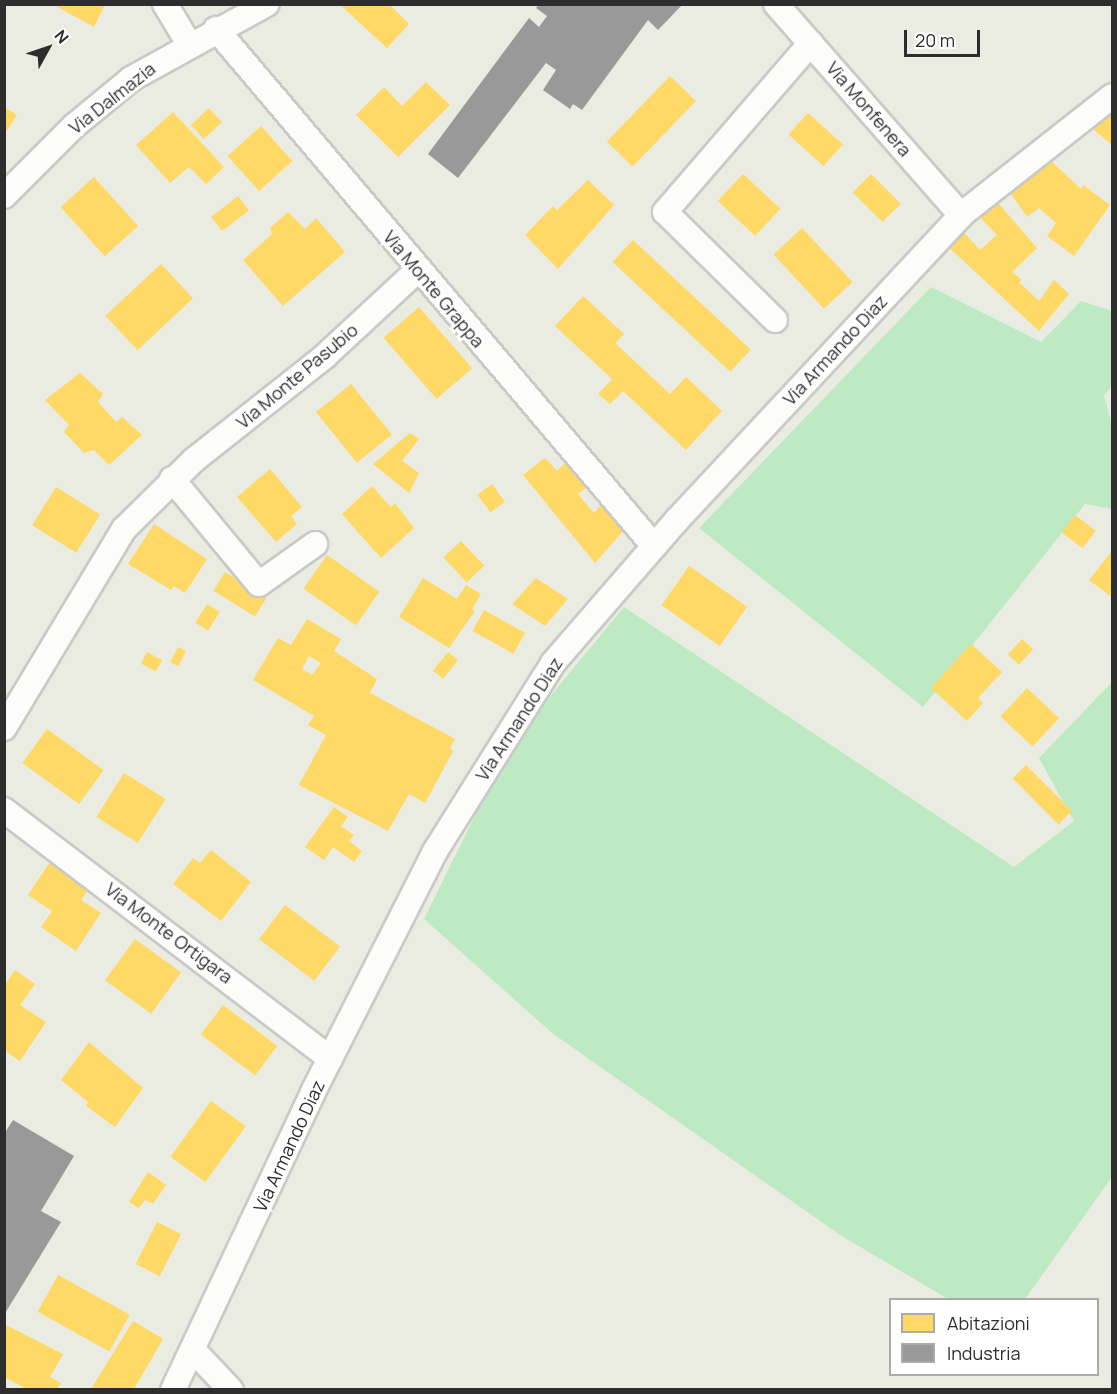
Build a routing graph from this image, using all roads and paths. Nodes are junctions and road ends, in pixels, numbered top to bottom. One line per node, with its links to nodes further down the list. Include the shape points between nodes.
1 (165, 4): 6 (street)
2 (267, 4): 4 (street, Via Dalmazia)
3 (776, 4): 5 (street, Via Monfenera)
4 (216, 29): 6 (street, Via Dalmazia); 10 (street, Via Monte Grappa)
5 (811, 43): 9 (street, Via Monfenera); 11 (street, via 665,212)
6 (189, 44): 8 (street, Via Dalmazia, via 131,79 74,126)
7 (1113, 96): 9 (street, Via Armando Diaz)
8 (4, 196)
9 (961, 215): 14 (street, Via Armando Diaz)
10 (418, 270): 12 (street, Via Monte Pasubio, via 325,356); 14 (street, Via Monte Grappa)
11 (775, 320)
12 (172, 479): 13 (street, via 259,584); 15 (street, Via Monte Pasubio, via 124,529)
13 (315, 544)
14 (654, 546): 17 (street, Via Armando Diaz, via 553,663 434,853)
15 (4, 728)
16 (4, 810): 17 (street, Via Monte Ortigara)
17 (330, 1058): 18 (street, Via Armando Diaz)
18 (193, 1350): 19 (street, Via Armando Diaz); 20 (street)
19 (173, 1389)
20 (231, 1389)

